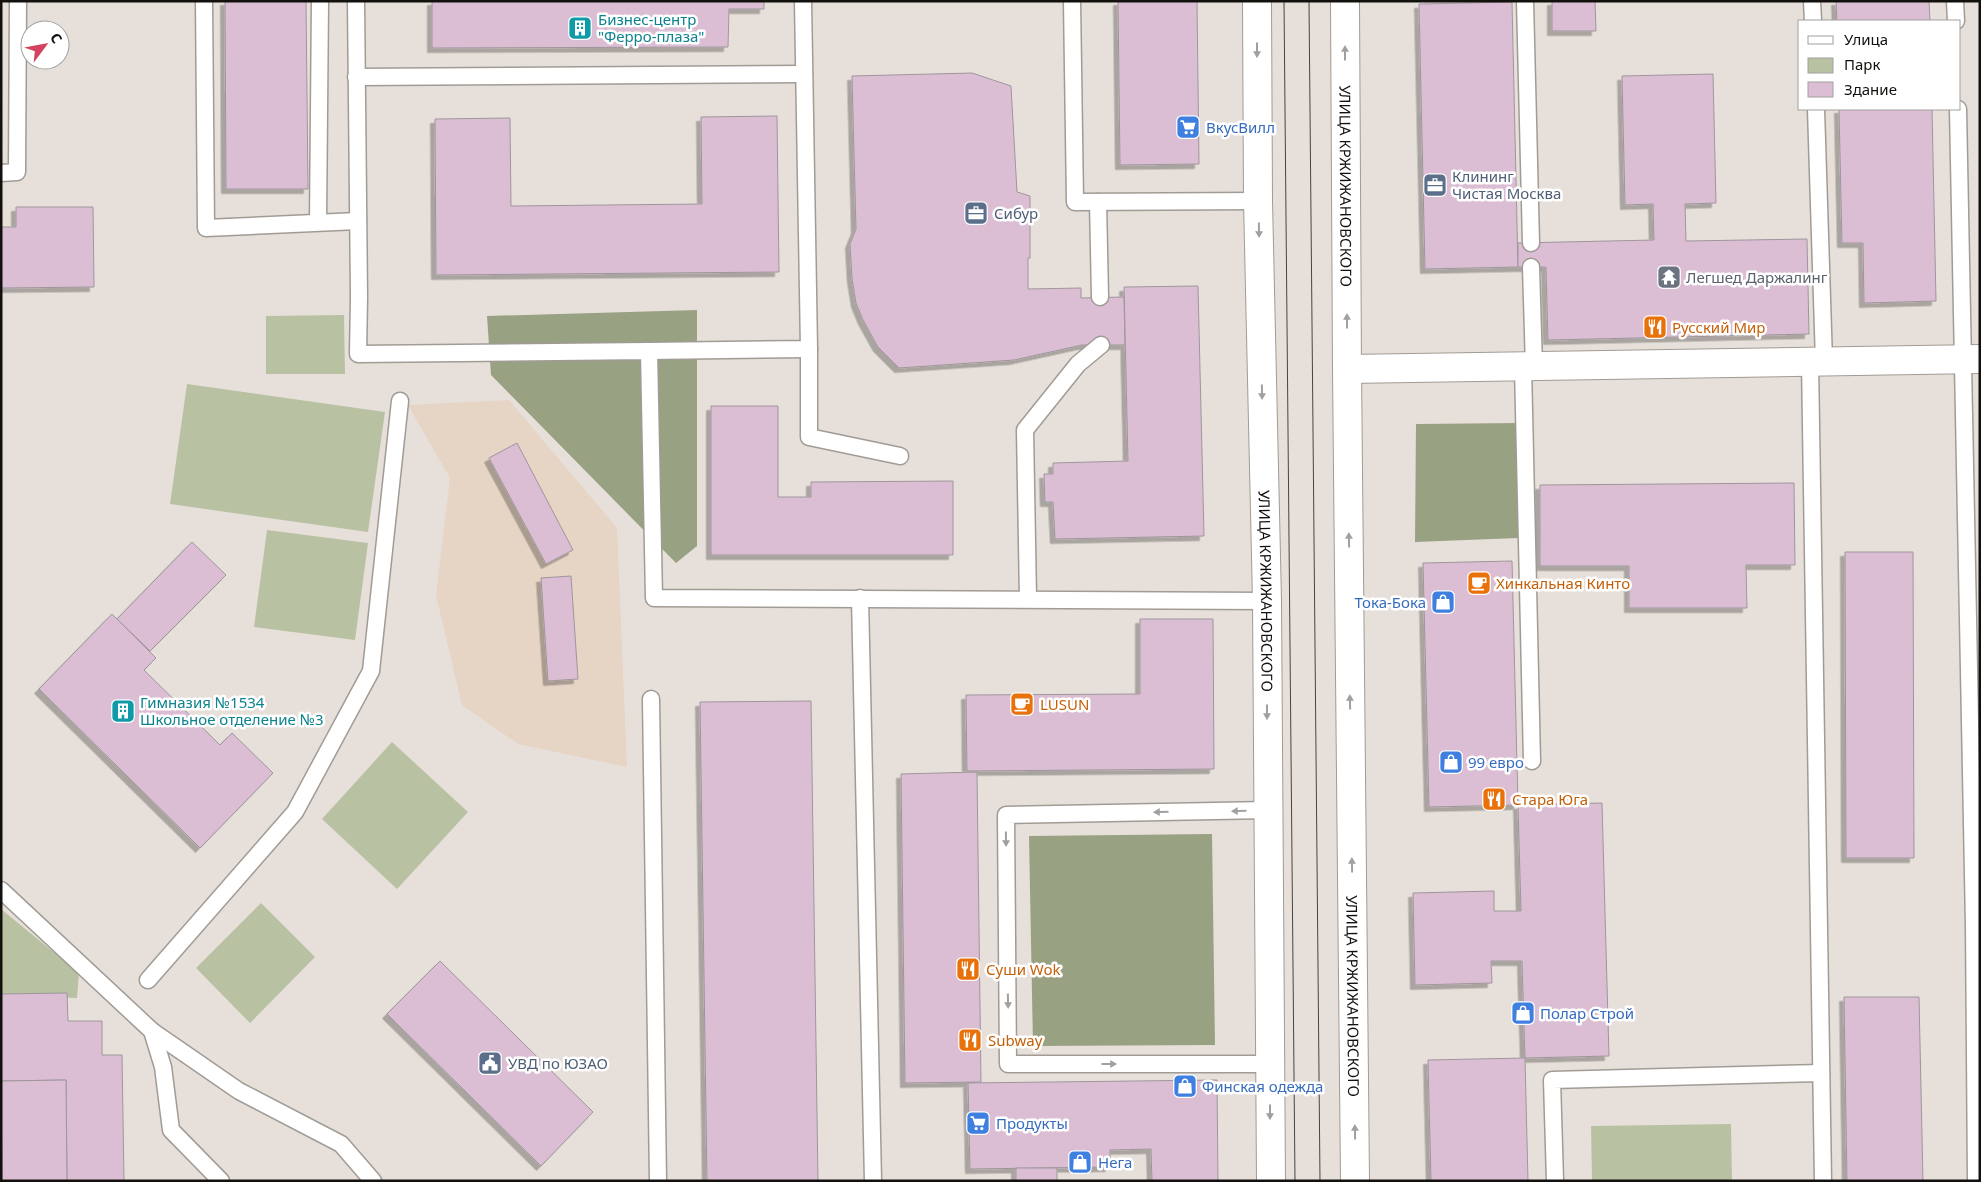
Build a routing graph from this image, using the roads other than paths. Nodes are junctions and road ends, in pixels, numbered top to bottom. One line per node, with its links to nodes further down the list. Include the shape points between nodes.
1 (18, 1): 18 (lane, via 17,172)
2 (204, 1): 22 (lane, via 206,228)
3 (320, 1): 22 (lane)
4 (356, 1): 15 (lane)
5 (803, 1): 14 (lane)
6 (1072, 1): 20 (lane, via 1075,202)
7 (1257, 1): 19 (street, УЛИЦА КРЖИЖАНОВСКОГО, one-way to 19)
8 (1345, 1): 32 (street, УЛИЦА КРЖИЖАНОВСКОГО, one-way to 8)
9 (1525, 1): 23 (lane)
10 (1812, 1): 12 (lane)
11 (1955, 1): 13 (lane)
12 (1813, 20)
13 (1956, 20)
14 (804, 74): 15 (lane); 27 (lane)
15 (356, 77): 21 (lane)
16 (1816, 110): 30 (lane)
17 (1958, 110): 29 (lane)
18 (1, 173)
19 (1258, 201): 20 (lane); 38 (street, УЛИЦА КРЖИЖАНОВСКОГО, one-way to 38)
20 (1098, 202): 25 (lane)
21 (358, 221): 22 (lane); 28 (lane, via 358,354)
22 (318, 222)
23 (1531, 243)
24 (1531, 267): 31 (lane)
25 (1100, 297)
26 (1101, 345): 37 (lane, via 1078,364 1025,430)
27 (809, 349): 28 (lane); 34 (lane, via 810,437)
28 (649, 351): 36 (lane, via 654,598)
29 (1972, 359): 30 (street); 35 (lane)
30 (1817, 362): 31 (street); 47 (lane)
31 (1529, 367): 32 (street); 41 (lane)
32 (1347, 370): 53 (street, УЛИЦА КРЖИЖАНОВСКОГО, one-way to 32)
33 (400, 401): 44 (lane, via 371,671 295,812)
34 (900, 456)
35 (1973, 496): 40 (lane)
36 (860, 598): 37 (lane); 51 (lane)
37 (1028, 599): 38 (lane)
38 (1267, 600): 42 (street, УЛИЦА КРЖИЖАНОВСКОГО, one-way to 42)
39 (651, 699): 50 (lane)
40 (1975, 709): 56 (lane)
41 (1532, 761)
42 (1268, 810): 46 (street, УЛИЦА КРЖИЖАНОВСКОГО); 46 (lane, one-way to 46, via 1006,815 1008,1064)
43 (1, 890): 45 (lane)
44 (148, 980)
45 (152, 1031): 48 (lane, via 163,1067 171,1130); 49 (lane, via 239,1091 342,1144)
46 (1270, 1064): 52 (street, УЛИЦА КРЖИЖАНОВСКОГО, one-way to 52)
47 (1822, 1073): 54 (lane, via 1552,1080); 55 (lane)
48 (221, 1181)
49 (373, 1181)
50 (658, 1181)
51 (873, 1181)
52 (1270, 1181)
53 (1356, 1181)
54 (1555, 1181)
55 (1823, 1181)
56 (1976, 1181)

